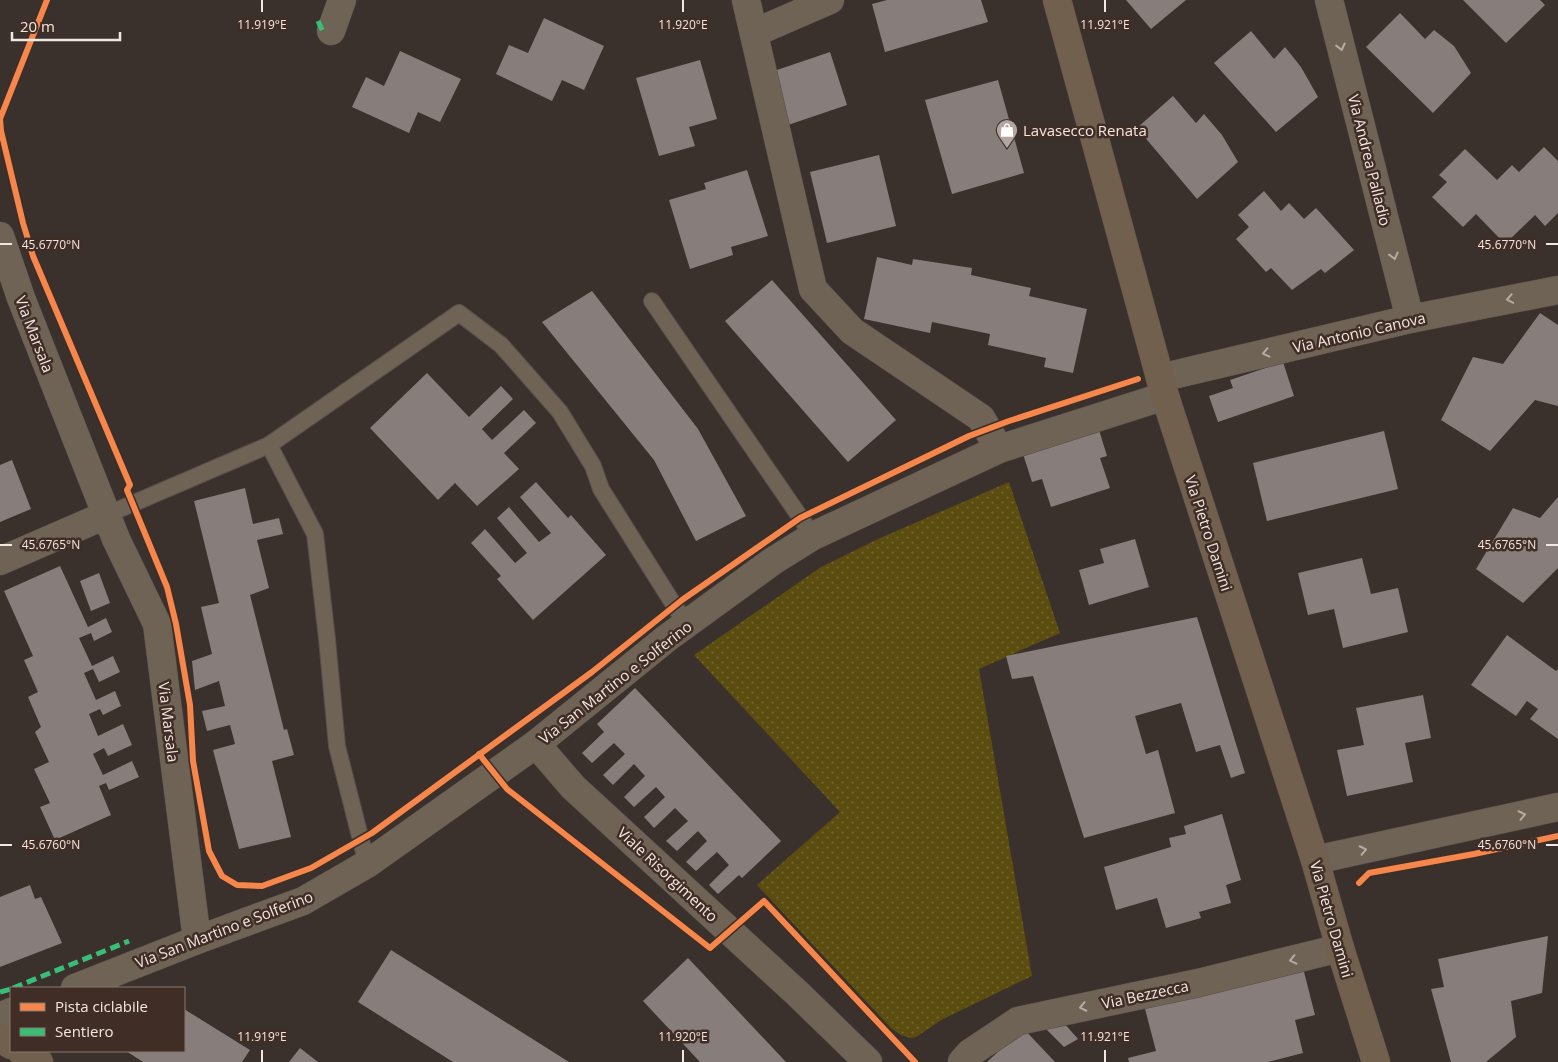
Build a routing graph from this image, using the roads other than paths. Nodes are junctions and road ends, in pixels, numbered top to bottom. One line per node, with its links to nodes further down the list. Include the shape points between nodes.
1 (342, 0): 6 (street)
2 (746, 0): 7 (street)
3 (830, 0): 7 (street)
4 (1057, 0): 13 (street, Via Pietro Damini)
5 (1329, 0): 12 (street, Via Andrea Palladio, one-way to 12)
6 (331, 31)
7 (754, 33): 15 (street, via 814,289 852,331 981,418)
8 (0, 236): 9 (street, Via Marsala)
9 (4, 267): 16 (street, Via Marsala)
10 (1558, 290): 12 (street, Via Antonio Canova, one-way to 12)
11 (652, 301): 17 (lane)
12 (1410, 319): 13 (street, Via Antonio Canova, one-way to 13)
13 (1163, 386): 15 (street, Via San Martino e Solferino); 22 (street, Via Pietro Damini)
14 (269, 445): 16 (lane); 19 (lane, via 459,313 500,345 560,412 593,466 601,489); 23 (lane, via 315,534 337,746)
15 (999, 449): 17 (street, Via San Martino e Solferino)
16 (106, 514): 18 (street); 24 (street, Via Marsala, via 157,624)
17 (813, 536): 19 (street, Via San Martino e Solferino)
18 (0, 561)
19 (686, 624): 20 (street, Via San Martino e Solferino)
20 (536, 744): 23 (street, Via San Martino e Solferino); 29 (street, Viale Risorgimento, via 573,787)
21 (1558, 807): 22 (street, one-way to 21)
22 (1315, 860): 25 (street, Via Pietro Damini)
23 (367, 864): 24 (street, Via San Martino e Solferino, via 303,902)
24 (197, 940): 26 (street, Via San Martino e Solferino)
25 (1340, 948): 30 (street, Via Bezzecca, one-way to 30, via 1018,1021 970,1053); 31 (street, Via Pietro Damini)
26 (77, 987)
27 (23, 1052): 28 (street)
28 (39, 1062)
29 (868, 1062)
30 (962, 1062)
31 (1376, 1062)

